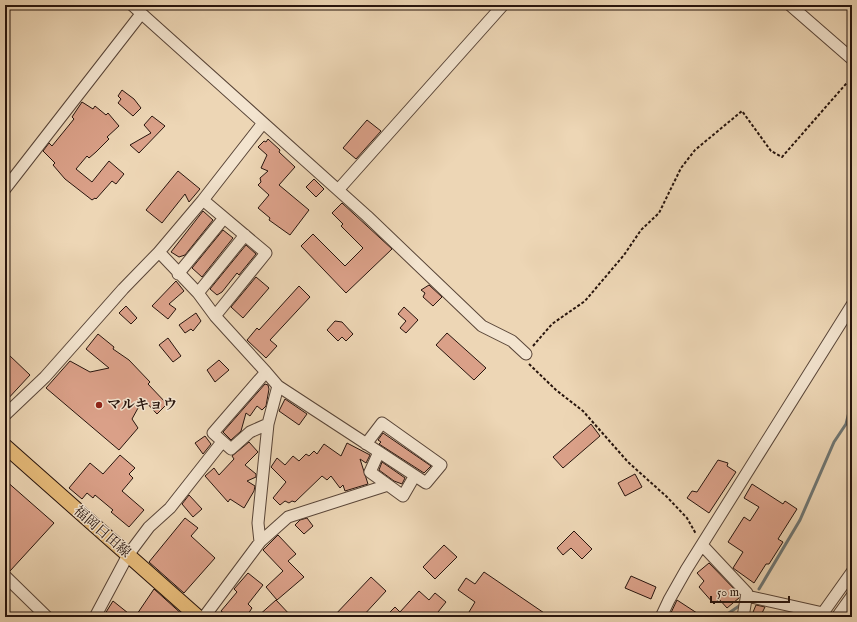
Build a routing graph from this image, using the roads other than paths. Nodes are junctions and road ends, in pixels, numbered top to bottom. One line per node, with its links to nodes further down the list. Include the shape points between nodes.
1 (132, 5): 4 (street)
2 (503, 5): 8 (street)
3 (790, 5): 5 (street)
4 (141, 14): 6 (street); 7 (street)
5 (852, 59)
6 (263, 123): 8 (street); 9 (street)
7 (5, 189)
8 (338, 190): 17 (street, via 482,326 512,341)
9 (203, 200): 10 (street); 12 (street)
10 (224, 218): 11 (street); 13 (street)
11 (245, 235): 14 (street); 16 (street, via 266,253)
12 (159, 252): 13 (street); 20 (street, via 45,377)
13 (178, 274): 14 (street)
14 (198, 293): 16 (street)
15 (852, 305): 29 (street)
16 (215, 316): 18 (street)
17 (526, 354)
18 (266, 372): 19 (street); 22 (street, via 213,433)
19 (278, 386): 21 (street); 23 (street)
20 (5, 415)
21 (268, 424): 22 (street, via 250,432 231,449); 28 (street, via 258,523)
22 (222, 442): 30 (street, via 170,508 149,527)
23 (366, 444): 25 (street); 26 (street, via 382,423 441,465 426,483)
24 (5, 446): 30 (main road, 福岡日田線)
25 (379, 452): 26 (street); 27 (street, via 370,472)
26 (414, 477): 27 (street, via 403,496)
27 (388, 485): 28 (street, via 288,517)
28 (260, 542): 39 (street)
29 (702, 544): 33 (street); 40 (street)
30 (128, 555): 37 (street); 38 (main road, 福岡日田線)
31 (852, 572): 35 (street)
32 (5, 576): 36 (street)
33 (747, 596): 35 (street); 41 (street)
34 (852, 596): 42 (street)
35 (822, 615)
36 (47, 617)
37 (96, 617)
38 (198, 617)
39 (204, 617)
40 (661, 617)
41 (743, 617)
42 (837, 617)

